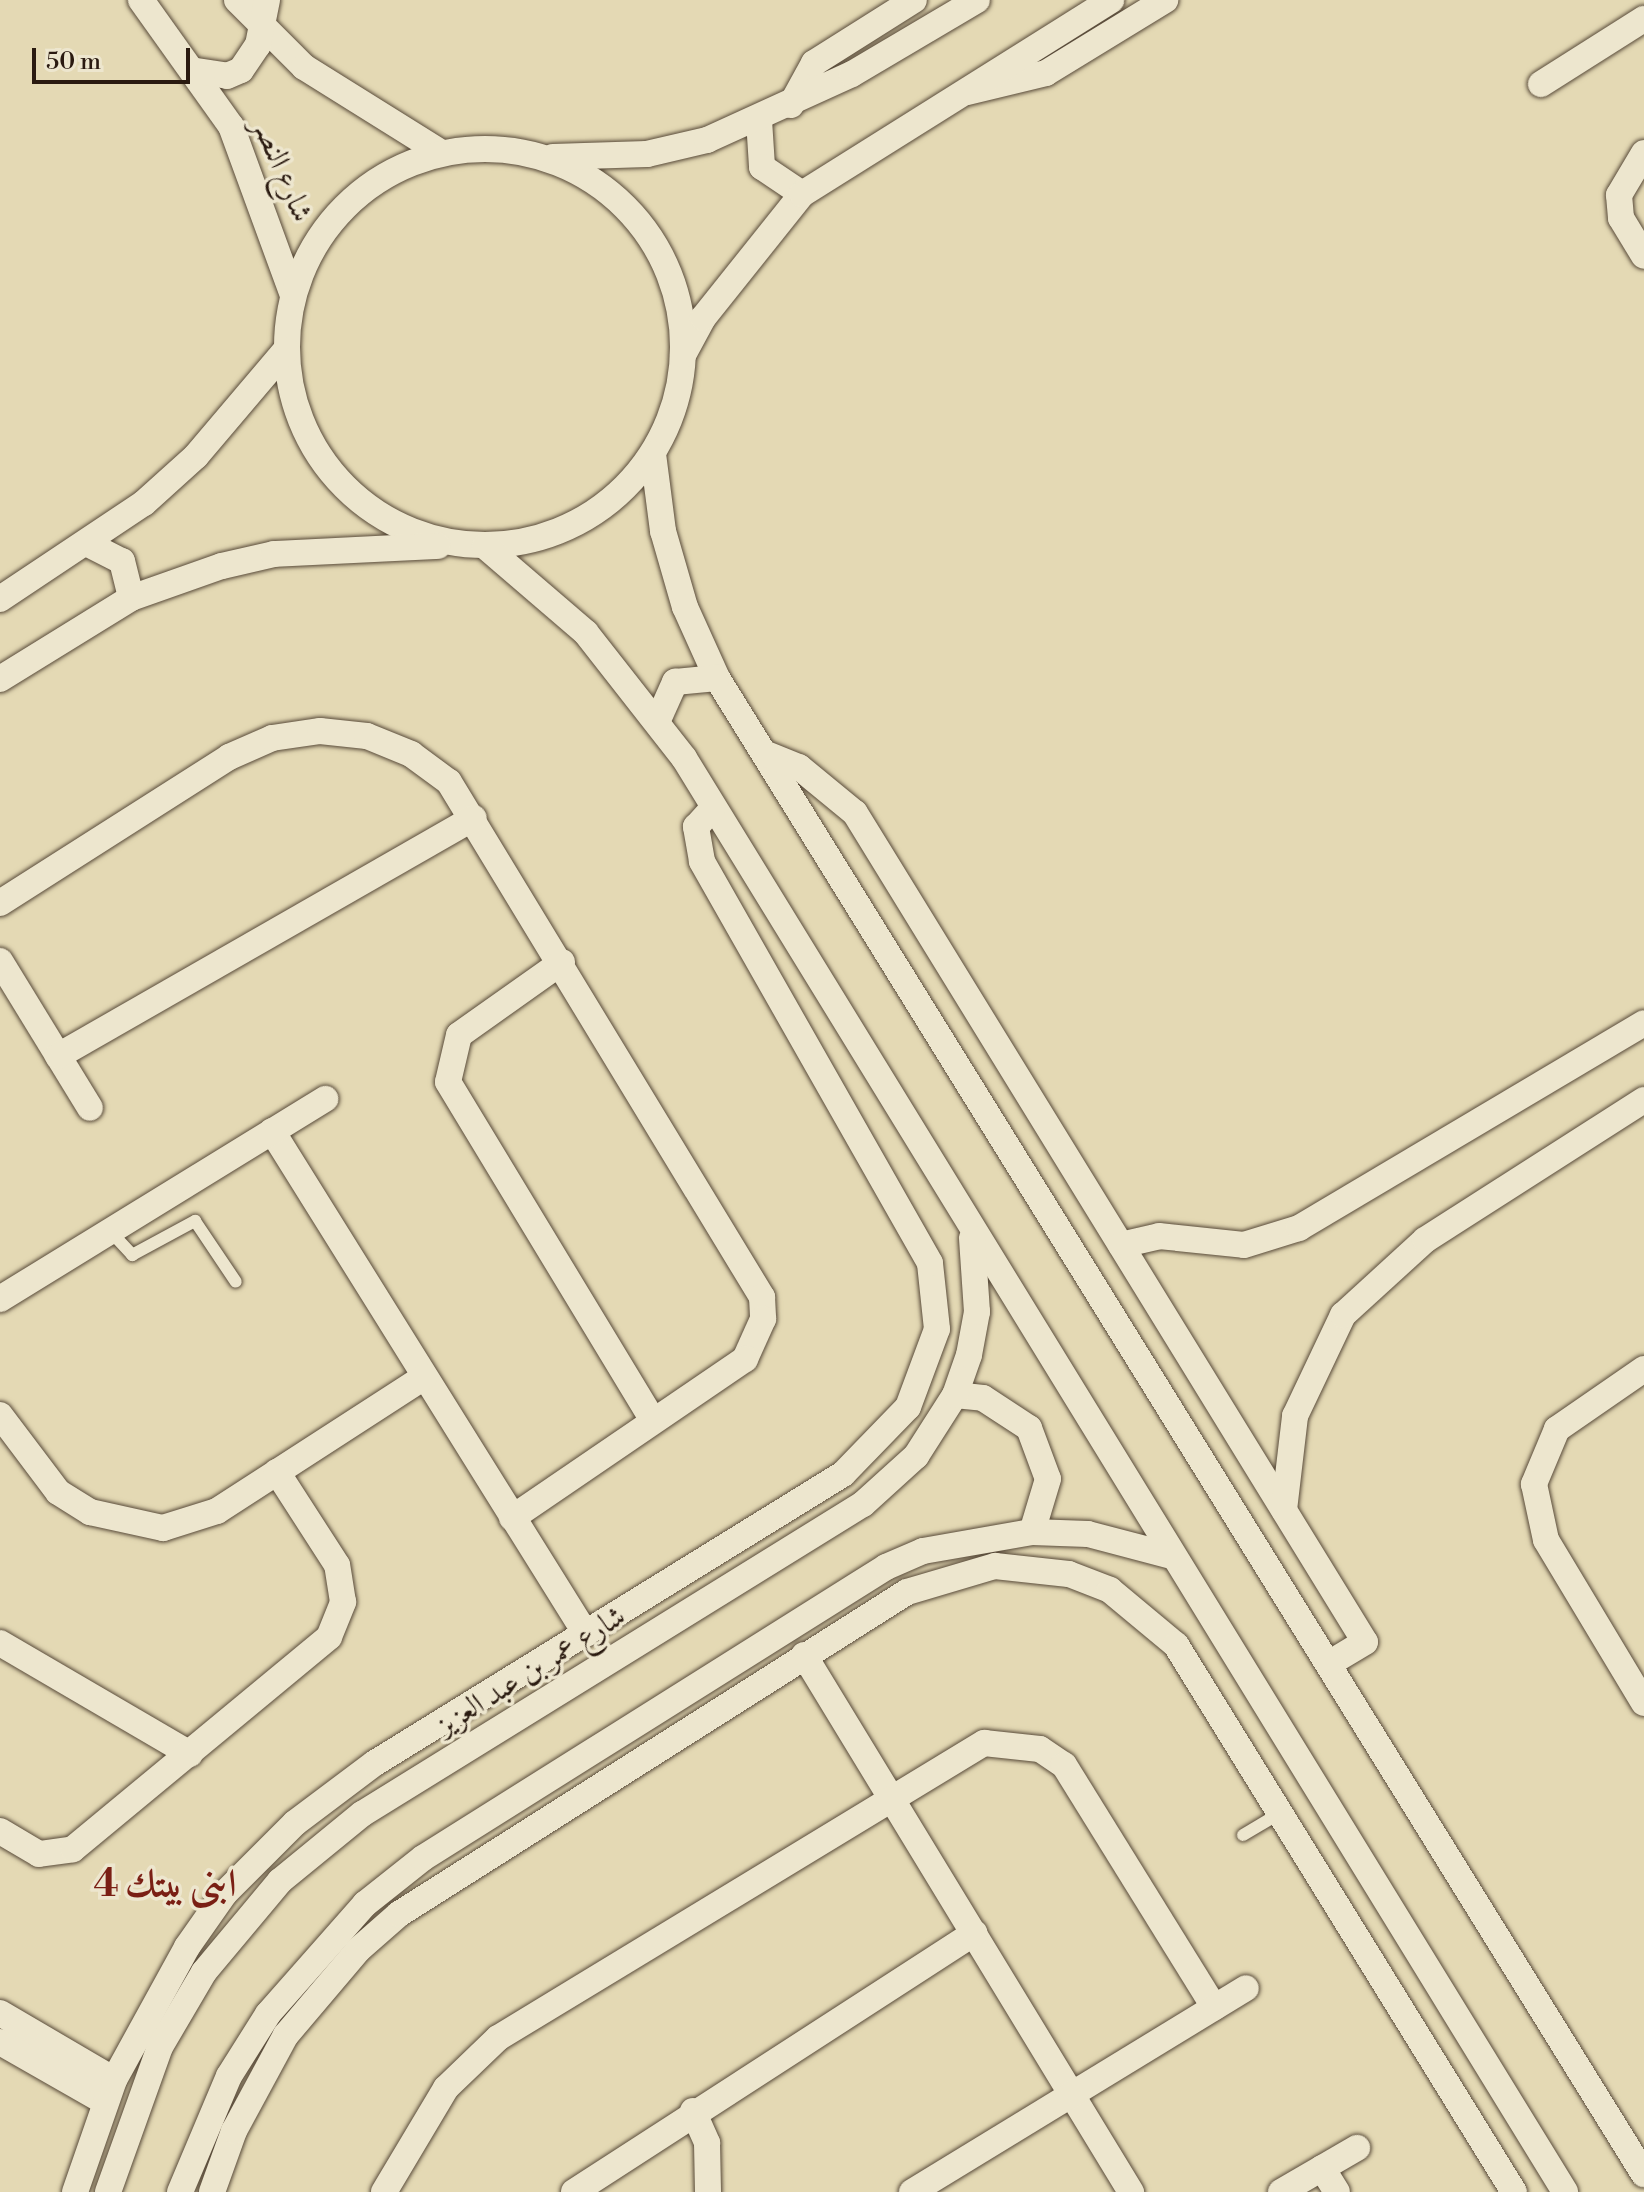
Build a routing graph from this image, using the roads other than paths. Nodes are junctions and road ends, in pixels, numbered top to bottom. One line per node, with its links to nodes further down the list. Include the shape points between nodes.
1 (141, 0): 10 (street, شارع النصر)
2 (237, 0): 9 (street)
3 (267, 0): 9 (street)
4 (914, 0): 13 (street, via 814,63)
5 (977, 0): 13 (street)
6 (1111, 0): 12 (street)
7 (1165, 0): 12 (street, via 1046,73)
8 (1644, 19): 11 (street)
9 (259, 28): 10 (street, via 258,45 241,70 227,76); 15 (street, via 347,99)
10 (197, 71): 20 (street, شارع النصر, via 256,181)
11 (1541, 84)
12 (956, 93): 18 (street)
13 (791, 105): 14 (street)
14 (759, 120): 17 (street, via 647,154); 18 (street, via 762,167)
15 (440, 152): 17 (street, via 491,148); 20 (street, via 390,172 346,204 313,246)
16 (1644, 153): 19 (street, via 1626,173 1619,195 1621,218)
17 (543, 157): 22 (street, via 590,179 630,212 665,267 678,303)
18 (802, 194): 22 (street, via 711,307)
19 (1644, 256)
20 (293, 295): 21 (street)
21 (286, 350): 24 (street, via 196,456); 25 (street, via 293,397 338,480 374,511)
22 (683, 355): 23 (street, via 675,407)
23 (653, 454): 25 (street, via 609,503 550,535); 28 (street, via 676,577)
24 (88, 544): 26 (street, via 122,561); 27 (street)
25 (473, 545): 26 (street, via 274,554); 30 (street, via 586,633)
26 (131, 598): 29 (street)
27 (0, 599)
28 (717, 678): 30 (street, via 675,682); 31 (street)
29 (0, 679)
30 (658, 720): 32 (street)
31 (764, 753): 45 (street, via 799,767 855,813); 63 (street)
32 (712, 809): 43 (street); 56 (street, via 696,827 702,861 913,1223 936,1298 928,1364 892,1429 843,1474)
33 (474, 818): 34 (street, via 449,782 411,754 367,736 320,731 272,738 229,757); 36 (street); 38 (street)
34 (0, 903)
35 (0, 961): 38 (street)
36 (562, 962): 52 (street, via 762,1297 763,1319 745,1359); 52 (street, via 459,1035 448,1082)
37 (1644, 1023): 45 (street, via 1299,1228 1244,1245 1159,1236)
38 (58, 1056): 41 (street)
39 (325, 1099): 42 (street)
40 (1643, 1102): 54 (street, via 1425,1240 1343,1315 1295,1416)
41 (90, 1108)
42 (272, 1131): 44 (street); 49 (street)
43 (970, 1227): 50 (street, شارع عمر بن عبد العزيز, via 977,1312); 59 (street)
44 (110, 1231): 46 (lane, via 132,1255 195,1221); 47 (street)
45 (1121, 1245): 54 (street)
46 (236, 1282)
47 (0, 1299)
48 (1644, 1369): 64 (street, via 1557,1429 1534,1484 1546,1540)
49 (424, 1377): 53 (street); 55 (street)
50 (955, 1395): 57 (street, via 1008,1409 1036,1440 1048,1479); 58 (street, شارع عمر بن عبد العزيز, via 892,1482)
51 (0, 1415): 53 (street, via 58,1492 126,1523 191,1524)
52 (653, 1421): 55 (street)
53 (277, 1472): 66 (street, via 337,1565 338,1620 329,1637)
54 (1284, 1510): 63 (street, via 1365,1642)
55 (512, 1518): 60 (street)
56 (766, 1525): 58 (street); 60 (street)
57 (1032, 1532): 59 (street, via 1088,1534); 65 (street, via 963,1540 886,1567)
58 (783, 1553): 69 (street, شارع عمر بن عبد العزيز)
59 (1172, 1556): 74 (street)
60 (586, 1634): 68 (street)
61 (0, 1643): 66 (street)
62 (804, 1655): 67 (street); 70 (street); 71 (street, via 907,1592 958,1572 1008,1566 1069,1574 1110,1590 1176,1645)
63 (1330, 1663): 88 (street)
64 (1644, 1703)
65 (626, 1731): 67 (street); 91 (street, via 423,1858 314,1956 229,2076)
66 (190, 1754): 72 (street, via 73,1849 39,1854)
67 (642, 1756): 92 (street, via 399,1914 358,1950 286,2035 258,2082)
68 (375, 1763): 69 (street); 77 (street, via 269,1848)
69 (395, 1793): 78 (street, شارع عمر بن عبد العزيز, via 280,1881)
70 (890, 1796): 76 (street); 80 (street, via 984,1743 1040,1749 1081,1788); 93 (street, via 498,2038 430,2109)
71 (1280, 1813): 73 (lane); 75 (street)
72 (0, 1831)
73 (1243, 1835)
74 (1357, 1856): 75 (street); 101 (street)
75 (1320, 1877): 100 (street)
76 (974, 1933): 84 (street); 85 (street)
77 (196, 1936): 78 (street); 83 (street)
78 (219, 1953): 90 (street, شارع عمر بن عبد العزيز, via 160,2047)
79 (1246, 1988): 80 (street)
80 (1214, 2007): 84 (street)
81 (0, 2013): 83 (street)
82 (0, 2042): 83 (street)
83 (110, 2091): 89 (street)
84 (1071, 2093): 96 (street); 97 (street)
85 (693, 2111): 94 (street); 95 (street, via 707,2143)
86 (1357, 2148): 87 (street)
87 (1322, 2168): 98 (street); 99 (street)
88 (1644, 2174)
89 (75, 2192)
90 (108, 2192)
91 (180, 2192)
92 (212, 2192)
93 (384, 2192)
94 (574, 2192)
95 (708, 2192)
96 (912, 2192)
97 (1131, 2192)
98 (1281, 2192)
99 (1337, 2192)
100 (1514, 2192)
101 (1565, 2192)

